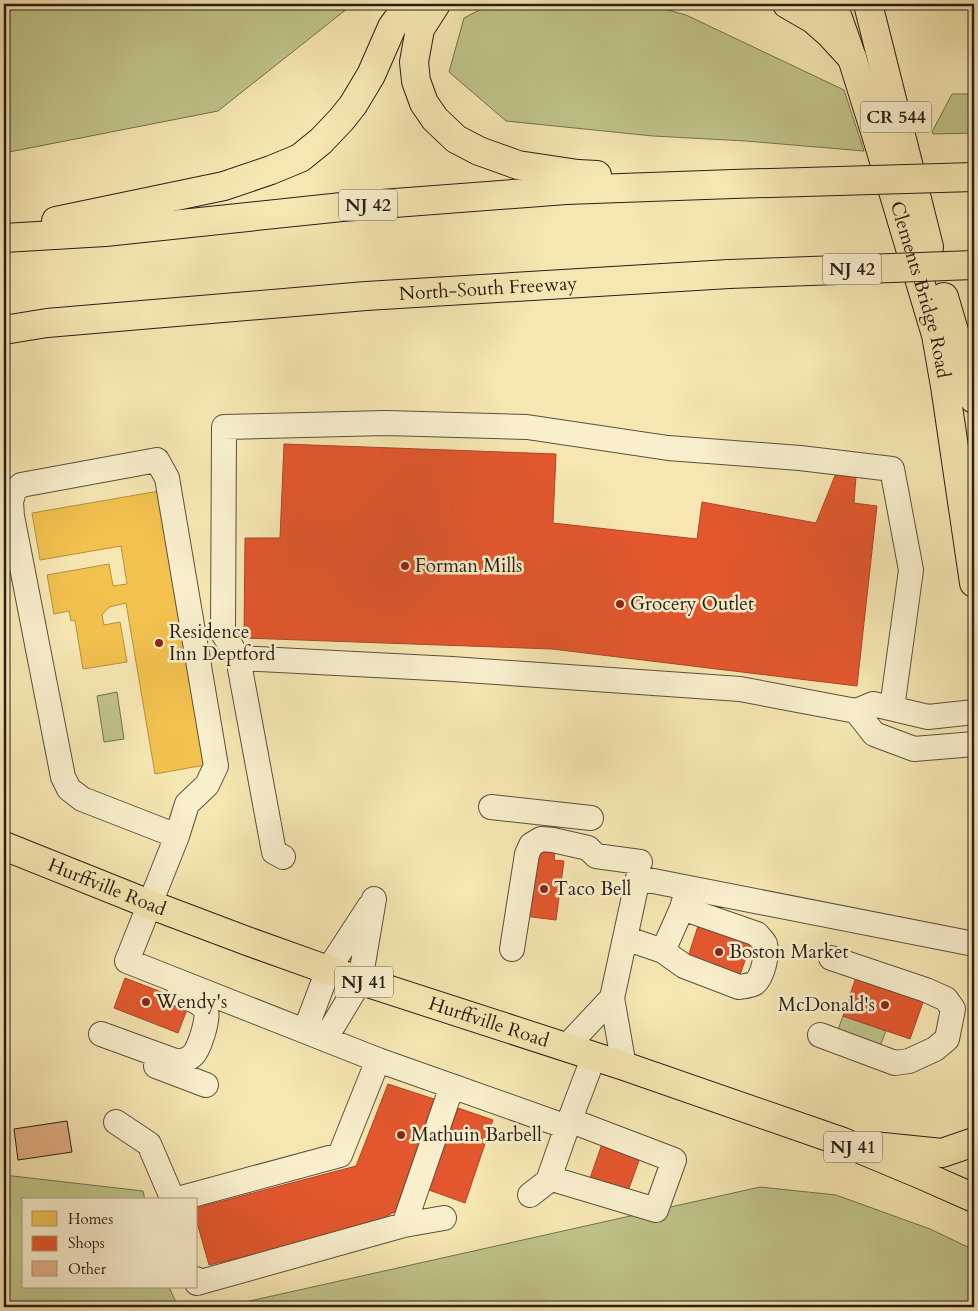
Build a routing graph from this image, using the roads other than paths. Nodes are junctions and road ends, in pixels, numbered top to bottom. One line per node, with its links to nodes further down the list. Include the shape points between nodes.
1 (409, 4): 9 (main road, via 392,27 371,75 353,105 321,141 300,158 224,186)
2 (436, 4): 8 (main road, via 420,29 414,62 416,81 424,103 435,119 456,139 518,165 578,174)
3 (787, 4): 6 (main road, via 813,19)
4 (833, 4): 6 (main road, Clements Bridge Road / CR 544)
5 (868, 4): 15 (main road, Clements Bridge Road / CR 544, via 924,231)
6 (852, 58): 16 (main road, Clements Bridge Road / CR 544, via 936,335)
7 (974, 177): 8 (main road, NJ 42, bridge)
8 (733, 184): 10 (main road, NJ 42, via 566,190 105,232)
9 (4, 232)
10 (4, 238)
11 (974, 264): 12 (main road, North-South Freeway / NJ 42, bridge, via 729,274 366,296)
12 (47, 323): 13 (main road, North-South Freeway / NJ 42); 14 (main road)
13 (4, 330)
14 (4, 340)
15 (974, 399)
16 (974, 584)
17 (238, 658): 18 (lane, via 223,633 224,427 386,424 527,427 668,448 892,469 911,570); 19 (lane, via 731,689); 26 (lane, via 274,852)
18 (892, 708): 19 (lane, via 873,704); 20 (lane, via 928,717)
19 (856, 711): 21 (lane, via 874,734 914,748)
20 (974, 712)
21 (974, 744)
22 (491, 806): 23 (lane)
23 (591, 818)
24 (176, 836): 24 (lane, via 82,799 69,789 63,777 12,516 14,491 21,485 157,460 167,478 216,766 207,785 188,804); 29 (lane)
25 (4, 846): 29 (main road, Hurffville Road / NJ 41)
26 (283, 857)
27 (640, 862): 32 (lane, via 553,840 541,839 531,845)
28 (685, 898): 30 (lane, via 638,878); 31 (lane); 33 (lane); 33 (lane, via 757,934 764,944 766,958 761,974 755,982 739,987 684,966)
29 (149, 904): 35 (lane); 36 (main road, Hurffville Road / NJ 41)
30 (625, 938): 33 (lane); 38 (lane)
31 (973, 942)
32 (512, 949)
33 (664, 951)
34 (830, 958): 40 (lane, via 926,990 946,999 953,1009 947,1039 935,1049 908,1061 895,1063)
35 (120, 965): 39 (lane, via 161,974); 45 (lane, via 195,1000 206,1011 207,1020 194,1055 185,1061 178,1062 102,1040)
36 (328, 970): 37 (main road, Hurffville Road / NJ 41); 37 (lane, via 374,899); 39 (lane)
37 (360, 981): 39 (lane); 41 (main road, Hurffville Road / NJ 41)
38 (612, 998): 41 (lane); 44 (lane)
39 (315, 1035): 43 (lane)
40 (820, 1035)
41 (566, 1047): 42 (main road, Hurffville Road / NJ 41)
42 (594, 1056): 44 (main road, Hurffville Road / NJ 41); 48 (lane)
43 (378, 1060): 46 (lane); 54 (lane, via 340,1155)
44 (624, 1066): 49 (main road, Hurffville Road / NJ 41)
45 (206, 1085)
46 (452, 1086): 48 (lane); 57 (lane)
47 (116, 1122): 53 (lane, via 149,1144)
48 (568, 1124): 51 (lane); 51 (lane, via 674,1160 656,1210)
49 (843, 1142): 50 (main road, via 942,1153); 55 (main road, Hurffville Road / NJ 41)
50 (974, 1142)
51 (549, 1178): 52 (lane)
52 (530, 1195)
53 (172, 1198)
54 (180, 1198)
55 (974, 1198)
56 (444, 1218): 57 (lane)
57 (404, 1224): 58 (lane)
58 (198, 1283)

